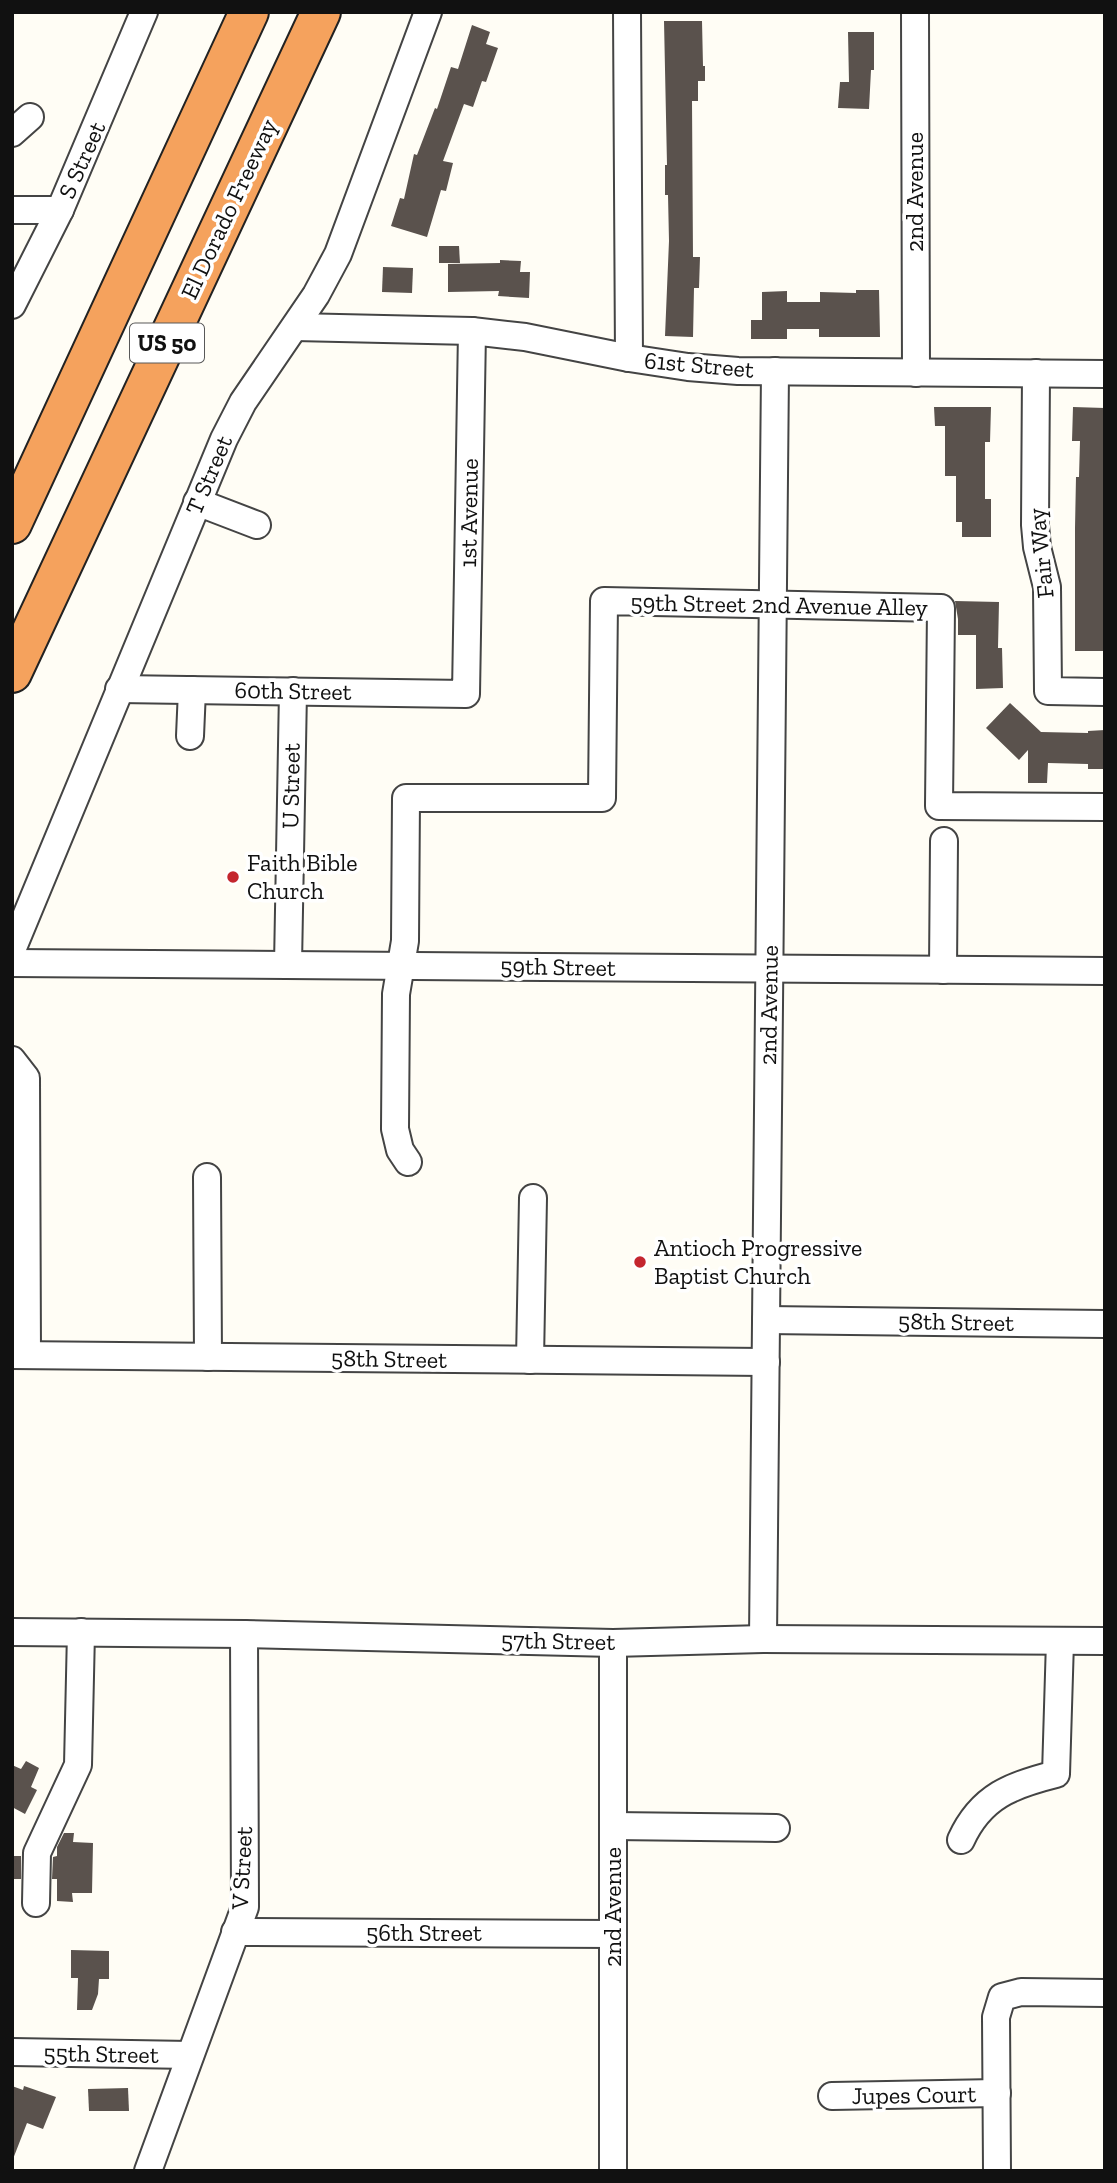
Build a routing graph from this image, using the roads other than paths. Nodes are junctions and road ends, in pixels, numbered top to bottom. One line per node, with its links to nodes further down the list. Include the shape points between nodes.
1 (144, 12): 9 (street, S Street)
2 (228, 12): 10 (highway)
3 (249, 12): 10 (highway, US 50)
4 (321, 12): 23 (highway, El Dorado Freeway / US 50)
5 (428, 12): 12 (street, T Street, via 338,254)
6 (627, 12): 14 (street)
7 (915, 12): 16 (street, 2nd Avenue)
8 (12, 210): 9 (street)
9 (60, 210): 11 (street, S Street)
10 (135, 258): 20 (highway, US 50)
11 (12, 305)
12 (295, 327): 13 (street, 61st Street); 19 (street, T Street, via 243,402)
13 (472, 331): 14 (street, 61st Street); 28 (street, 1st Avenue)
14 (629, 358): 15 (street, 61st Street, via 688,367)
15 (775, 371): 16 (street, 61st Street); 22 (street, 2nd Avenue)
16 (916, 373): 17 (street, 61st Street)
17 (1036, 373): 18 (street, 61st Street); 27 (street, Fair Way, via 1035,525 1048,587 1048,691)
18 (1105, 374)
19 (197, 502): 21 (street); 24 (street, T Street)
20 (12, 524)
21 (257, 525)
22 (773, 604): 30 (street, 59th Street 2nd Avenue Alley, via 942,608 939,806); 35 (street, 59th Street 2nd Avenue Alley, via 604,601 602,798 407,798); 36 (street, 2nd Avenue)
23 (12, 673)
24 (119, 689): 25 (street, 60th Street); 32 (street, T Street)
25 (192, 690): 26 (street, 60th Street); 29 (street)
26 (293, 691): 28 (street, 60th Street); 34 (street, U Street)
27 (1105, 692)
28 (466, 694)
29 (190, 736)
30 (1105, 807)
31 (944, 841): 37 (street)
32 (12, 950)
33 (12, 963): 34 (street, 59th Street)
34 (288, 965): 35 (street, 59th Street)
35 (401, 966): 36 (street, 59th Street); 40 (street, via 396,994 395,1129)
36 (769, 968): 37 (street, 59th Street); 43 (street, 2nd Avenue, via 758,1134)
37 (943, 970): 38 (street, 59th Street)
38 (1105, 971)
39 (12, 1060): 45 (street, via 26,1078)
40 (408, 1162)
41 (207, 1177): 46 (street)
42 (533, 1198): 47 (street)
43 (766, 1320): 44 (street, 58th Street); 48 (street, 2nd Avenue)
44 (1105, 1324)
45 (20, 1355): 46 (street, 58th Street)
46 (208, 1357): 47 (street, 58th Street)
47 (530, 1360): 48 (street, 58th Street, via 606,1354)
48 (766, 1362): 52 (street, 2nd Avenue)
49 (12, 1632): 50 (street, 57th Street)
50 (82, 1632): 51 (street, 57th Street); 59 (street, via 78,1765 37,1853)
51 (244, 1634): 55 (street, 57th Street); 60 (street, V Street, via 245,1907)
52 (763, 1639): 53 (street, 57th Street); 55 (street, 57th Street)
53 (1059, 1641): 54 (street, 57th Street); 58 (street, via 1056,1774 998,1794 968,1824)
54 (1105, 1642)
55 (613, 1643): 56 (street, 2nd Avenue)
56 (613, 1826): 57 (street); 61 (street, 2nd Avenue)
57 (776, 1828)
58 (961, 1840)
59 (36, 1903)
60 (235, 1932): 61 (street, 56th Street); 64 (street, V Street)
61 (613, 1934): 68 (street, 2nd Avenue)
62 (1105, 1993): 65 (street, via 1021,1992 1002,1997 996,2017)
63 (12, 2052): 64 (street, 55th Street)
64 (190, 2055): 67 (street, V Street)
65 (997, 2094): 66 (street, Jupes Court); 69 (street)
66 (832, 2096)
67 (148, 2171)
68 (613, 2171)
69 (997, 2171)

